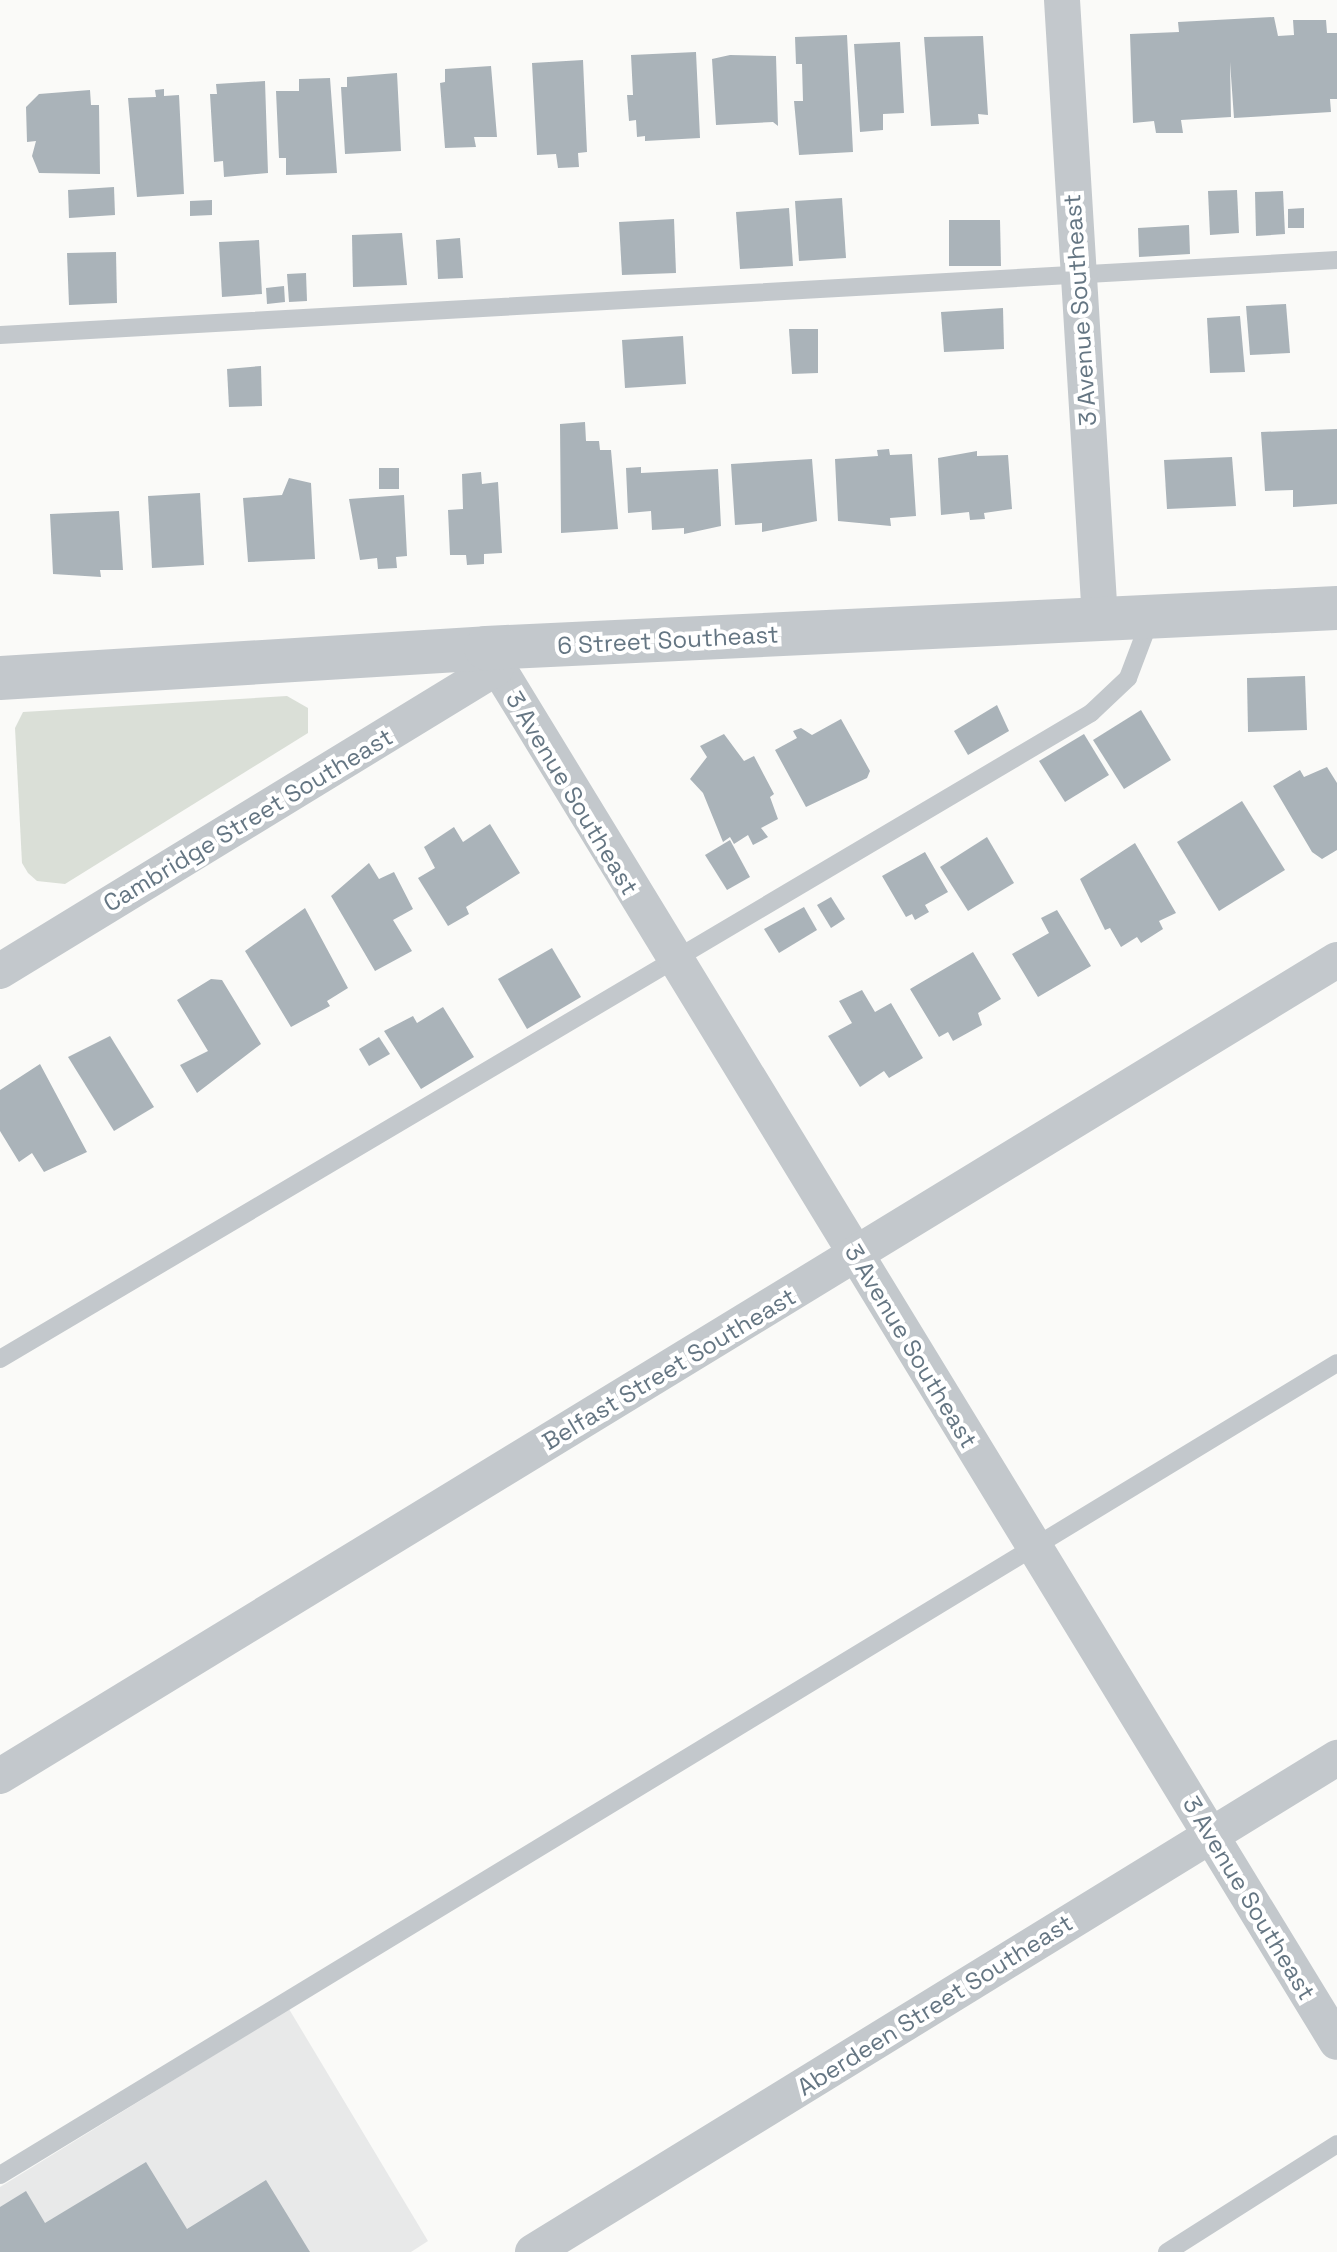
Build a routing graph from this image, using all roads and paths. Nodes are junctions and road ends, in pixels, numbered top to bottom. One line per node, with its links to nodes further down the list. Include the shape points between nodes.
1 (1062, 0): 3 (street, 3 Avenue Southeast)
2 (1337, 260): 3 (lane)
3 (1077, 276): 4 (lane); 7 (street, 3 Avenue Southeast)
4 (0, 335)
5 (1337, 608): 6 (street, 6 Street Southeast)
6 (1151, 617): 7 (street, 6 Street Southeast); 11 (lane, via 1128,678 1091,713)
7 (1100, 619): 8 (street, 6 Street Southeast)
8 (491, 658): 9 (street, 6 Street Southeast); 11 (street, 3 Avenue Southeast); 12 (street, Cambridge Street Southeast)
9 (0, 678)
10 (1337, 960): 13 (street, Belfast Street Southeast)
11 (673, 961): 13 (street, 3 Avenue Southeast); 14 (lane)
12 (0, 971)
13 (855, 1255): 16 (street, 3 Avenue Southeast); 18 (street, Belfast Street Southeast)
14 (0, 1359)
15 (1337, 1363): 16 (lane)
16 (1034, 1548): 19 (street, 3 Avenue Southeast); 22 (lane)
17 (1337, 1758): 19 (street, Aberdeen Street Southeast)
18 (0, 1776)
19 (1212, 1836): 20 (street, 3 Avenue Southeast); 23 (street, Aberdeen Street Southeast)
20 (1337, 2042)
21 (1337, 2144): 24 (lane)
22 (0, 2175)
23 (533, 2252)
24 (1167, 2252)

